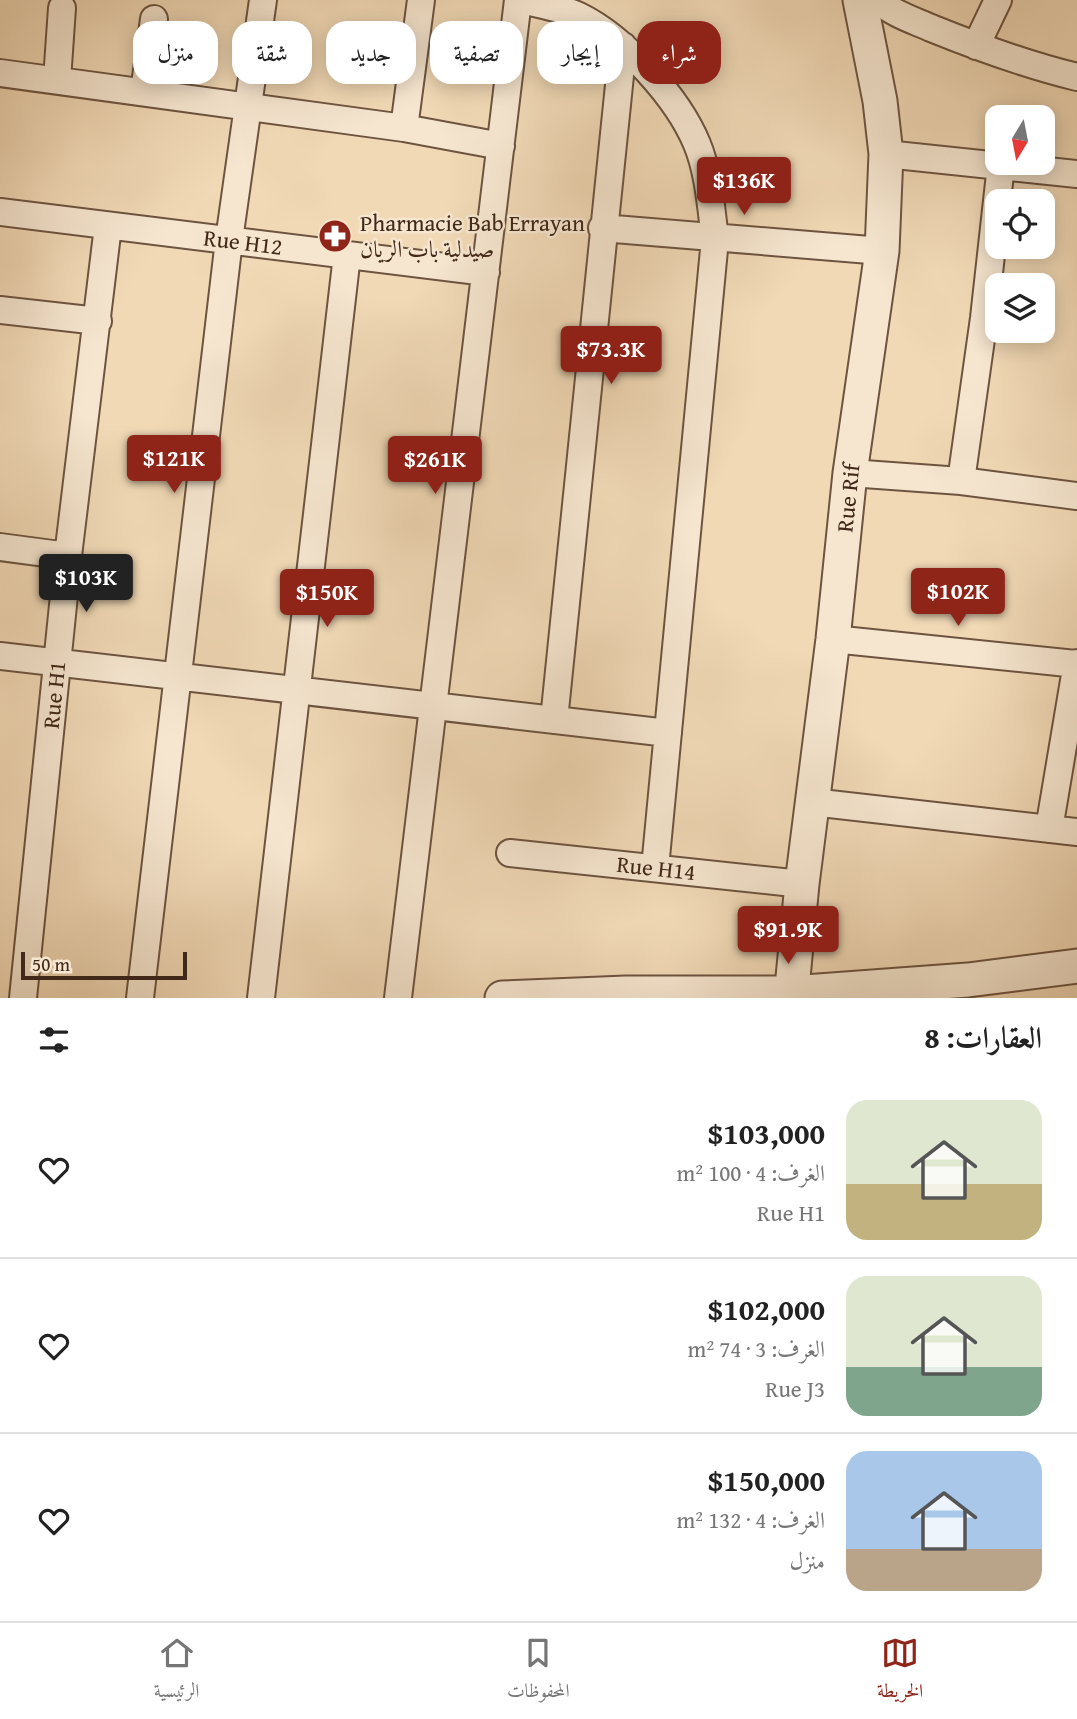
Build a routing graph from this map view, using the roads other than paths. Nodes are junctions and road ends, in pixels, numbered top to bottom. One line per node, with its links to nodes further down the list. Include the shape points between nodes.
1 (263, 0): 17 (street)
2 (421, 0): 18 (street)
3 (520, 0): 9 (street); 19 (street)
4 (860, 0): 20 (street, Rue Rif)
5 (878, 0): 11 (street, via 903,16)
6 (998, 0): 11 (street)
7 (62, 8): 14 (street)
8 (153, 19): 16 (street)
9 (586, 21)
10 (623, 46): 28 (street, via 670,98 697,144)
11 (976, 46): 13 (street)
12 (0, 73): 14 (street)
13 (1076, 75)
14 (57, 80): 16 (street)
15 (619, 84): 27 (street)
16 (144, 92): 17 (street)
17 (247, 107): 18 (street); 29 (street)
18 (404, 128): 19 (street)
19 (501, 146): 32 (street)
20 (886, 154): 21 (street); 30 (street, Rue Rif)
21 (985, 163)
22 (1055, 171): 23 (street)
23 (1077, 174)
24 (1000, 175): 36 (street)
25 (0, 212): 26 (street, Rue H12)
26 (108, 226): 29 (street, Rue H12); 34 (street, Rue H1)
27 (603, 228): 28 (street); 47 (street)
28 (715, 239): 30 (street); 48 (street)
29 (229, 240): 31 (street, Rue H12); 44 (street)
30 (882, 251): 35 (street, Rue Rif)
31 (347, 255): 32 (street, Rue H12); 45 (street)
32 (486, 272): 46 (street)
33 (0, 310): 34 (street)
34 (98, 321): 39 (street, Rue H1)
35 (850, 473): 36 (street); 40 (street, Rue Rif)
36 (961, 481): 37 (street)
37 (1077, 496)
38 (0, 547): 39 (street)
39 (68, 556): 42 (street, Rue H1)
40 (833, 639): 43 (street); 49 (street, Rue Rif)
41 (0, 656): 42 (street)
42 (57, 662): 44 (street); 59 (street, Rue H1)
43 (1077, 664): 50 (street)
44 (177, 676): 45 (street); 60 (street)
45 (297, 690): 46 (street); 61 (street)
46 (433, 706): 47 (street); 62 (street)
47 (554, 720): 48 (street)
48 (668, 733): 53 (street)
49 (812, 802): 50 (street); 54 (street, Rue Rif)
50 (1049, 829): 51 (street)
51 (1077, 832)
52 (510, 853): 53 (street, Rue H14)
53 (655, 868): 54 (street, Rue H14)
54 (802, 884): 58 (street, Rue Rif)
55 (1077, 966): 56 (street)
56 (969, 989): 58 (street)
57 (626, 996): 58 (street); 63 (street)
58 (791, 996)
59 (23, 998)
60 (140, 998)
61 (261, 998)
62 (398, 998)
63 (502, 998)

